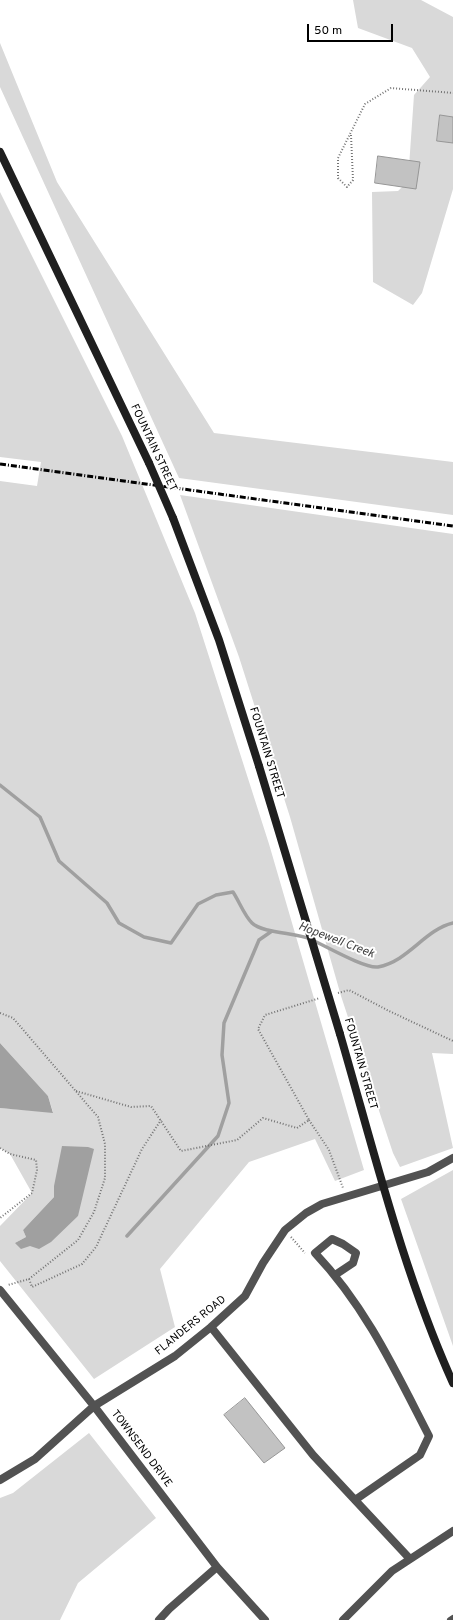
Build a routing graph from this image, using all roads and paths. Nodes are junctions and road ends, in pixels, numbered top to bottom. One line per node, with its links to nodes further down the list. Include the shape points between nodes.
1 (453, 93): 2 (path, via 391,88 365,104)
2 (351, 135): 2 (path, via 338,158 338,178 347,186 353,180)
3 (0, 152): 13 (main road, FOUNTAIN STREET, bridge, via 149,463 173,518 219,640 340,1034)
4 (333, 994): 7 (path, via 348,990)
5 (326, 997): 10 (path, via 265,1015 258,1029)
6 (0, 1013): 8 (path, via 13,1018)
7 (453, 1040)
8 (76, 1091): 9 (path, via 131,1107 151,1106); 19 (path, via 98,1117 104,1144 104,1178 94,1212 78,1240)
9 (161, 1120): 10 (path, via 181,1151 237,1140 263,1118 297,1128); 19 (path, via 142,1149 96,1247 82,1264 32,1287)
10 (309, 1120): 14 (path, via 329,1150)
11 (0, 1148): 15 (path, via 10,1154 36,1160 37,1170 32,1193)
12 (453, 1158): 13 (street, FLANDERS ROAD, via 428,1172)
13 (383, 1184): 14 (street, FLANDERS ROAD); 22 (main road, FOUNTAIN STREET, via 413,1279)
14 (346, 1197): 16 (street, FLANDERS ROAD, via 316,1207)
15 (0, 1218)
16 (285, 1230): 17 (path, via 305,1253); 21 (street, FLANDERS ROAD, via 245,1296)
17 (315, 1253): 18 (street); 18 (street, via 332,1240 356,1253 353,1263)
18 (335, 1275): 25 (street, via 382,1343 429,1436 420,1456)
19 (29, 1279): 20 (path)
20 (4, 1288): 23 (street, TOWNSEND DRIVE)
21 (211, 1327): 23 (street, FLANDERS ROAD, via 175,1356); 25 (street, via 313,1455)
22 (453, 1383)
23 (94, 1406): 24 (street, FLANDERS ROAD, via 35,1459); 28 (street, TOWNSEND DRIVE)
24 (0, 1480)
25 (355, 1500): 27 (street)
26 (453, 1531): 27 (street)
27 (410, 1559): 32 (street, via 392,1571)
28 (216, 1567): 30 (street); 31 (street, TOWNSEND DRIVE)
29 (453, 1618): 33 (lane)
30 (159, 1620)
31 (265, 1620)
32 (343, 1620)
33 (450, 1620)

